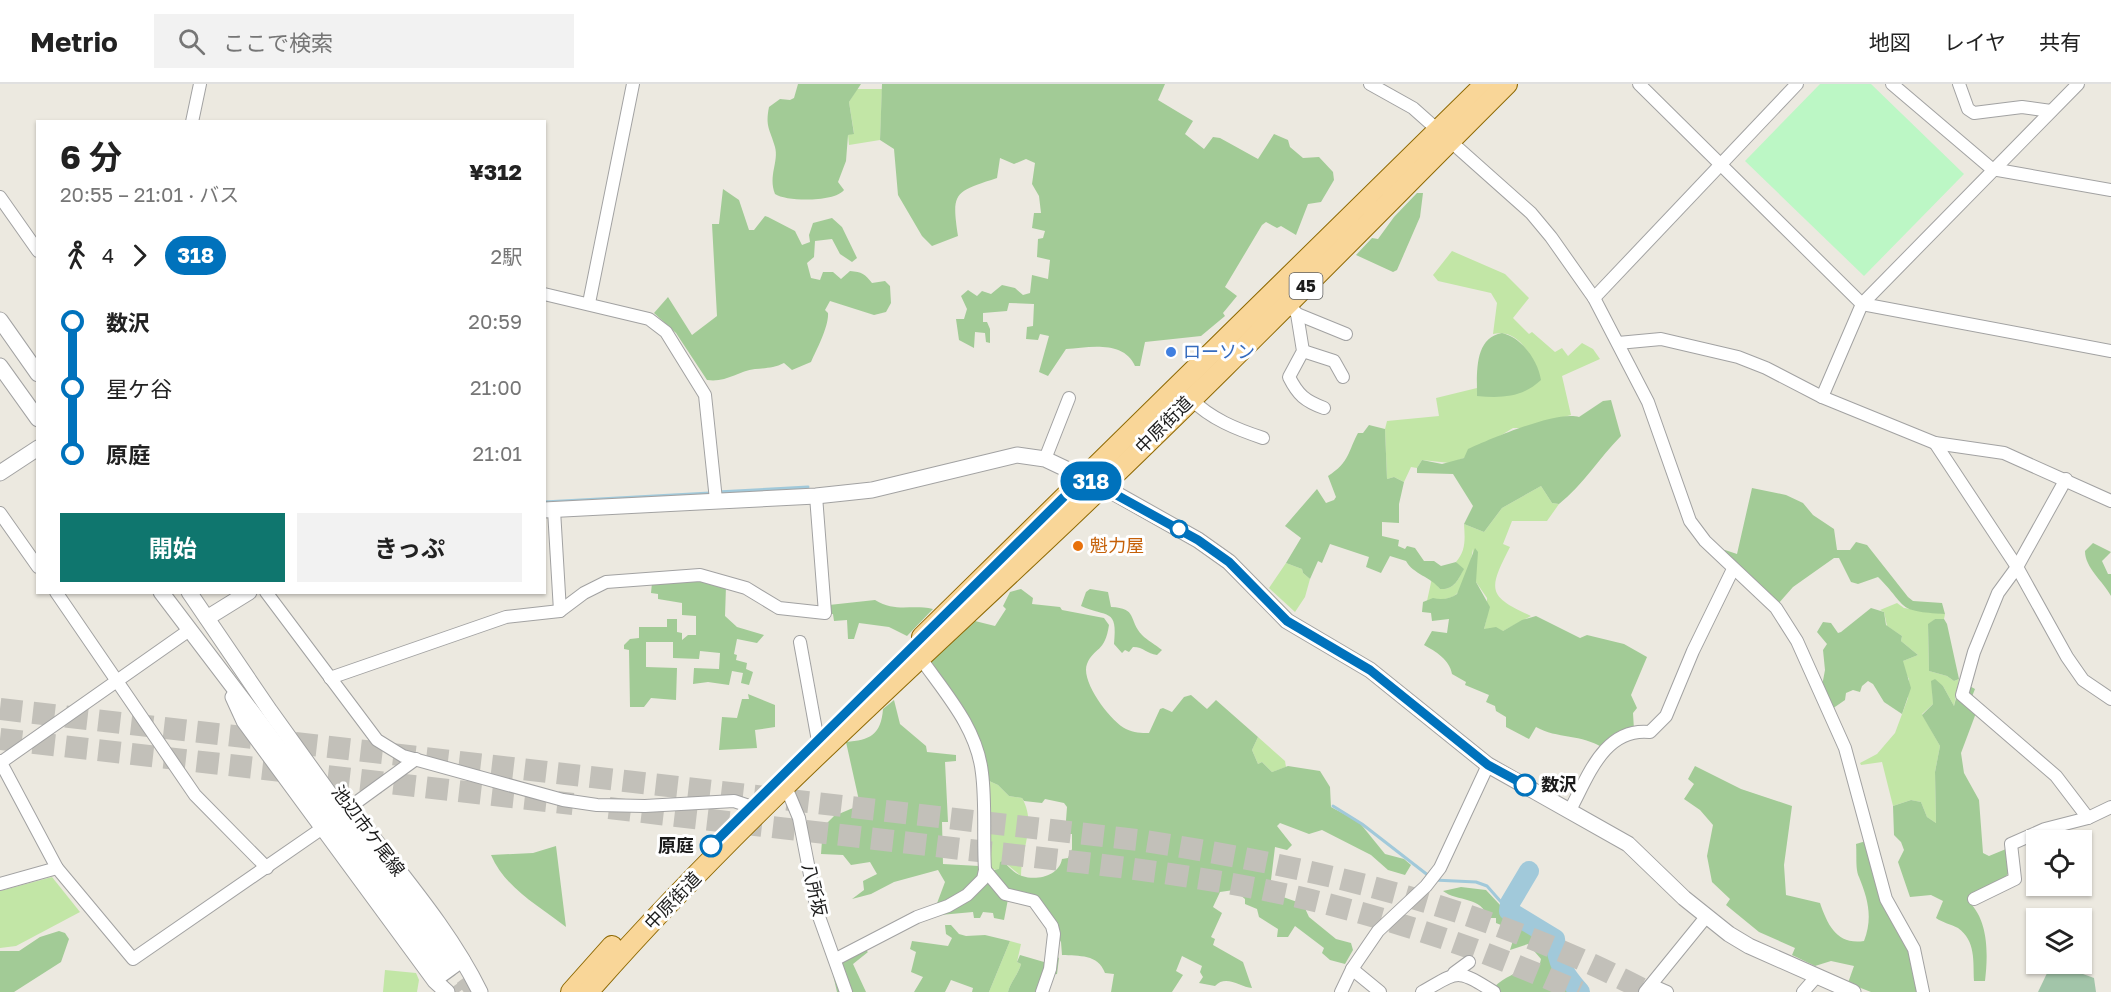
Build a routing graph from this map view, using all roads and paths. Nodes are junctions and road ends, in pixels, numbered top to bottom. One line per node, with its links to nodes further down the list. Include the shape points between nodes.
1 (200, 84): 12 (street)
2 (633, 84): 21 (street)
3 (1371, 84): 13 (street, via 1413,108)
4 (1485, 84): 13 (main road, 中原街道 / 45)
5 (1508, 84): 13 (main road, 中原街道 / 45)
6 (1639, 84): 14 (street)
7 (1797, 84): 14 (street)
8 (1892, 84): 15 (street)
9 (1959, 84): 11 (street, via 1968,109 1974,113 2022,107)
10 (2078, 84): 11 (street)
11 (2051, 111): 15 (street)
12 (192, 120)
13 (1445, 136): 20 (street, via 1530,213); 23 (main road, 中原街道 / 45); 42 (main road, 中原街道 / 45)
14 (1721, 164): 20 (street); 22 (street)
15 (1992, 169): 16 (street); 22 (street)
16 (2111, 190)
17 (0, 197): 18 (street)
18 (36, 248)
19 (546, 294): 21 (street)
20 (1594, 298): 26 (street)
21 (589, 303): 46 (street, via 649,319 666,332 696,376 707,406)
22 (1862, 304): 28 (street); 32 (street)
23 (1293, 308): 25 (street); 27 (street); 34 (main road, 中原街道 / 45)
24 (0, 320): 30 (street)
25 (1346, 334)
26 (1618, 343): 32 (street, via 1661,339 1683,342 1766,368); 52 (street, via 1652,411 1690,521)
27 (1303, 351): 31 (street, via 1334,361); 35 (street, via 1289,377 1305,401)
28 (2111, 351)
29 (0, 366): 36 (street)
30 (36, 371)
31 (1343, 377)
32 (1822, 397): 38 (street)
33 (1069, 398): 40 (street)
34 (1191, 399): 37 (street, via 1204,412); 44 (main road, 中原街道 / 45)
35 (1324, 408)
36 (36, 417)
37 (1263, 438)
38 (1935, 443): 43 (street, via 2004,453); 51 (street)
39 (36, 449): 41 (street)
40 (1045, 459): 42 (street); 45 (street, via 1017,455 872,490)
41 (0, 473)
42 (1084, 477): 44 (street); 68 (main road, 中原街道 / 45)
43 (2066, 479): 47 (street); 51 (street)
44 (1102, 486): 62 (main road, 中原街道 / 45); 71 (street, via 1229,562 1287,621 1370,670)
45 (816, 496): 46 (street); 58 (street, via 825,613 779,608 746,588 700,575 606,582)
46 (716, 500): 48 (street)
47 (2111, 501)
48 (549, 510): 58 (street)
49 (0, 513): 50 (street)
50 (36, 564)
51 (2017, 567): 67 (street, via 2083,680); 77 (street, via 1998,593 1986,620 1962,695 2056,776)
52 (1733, 569): 76 (street, via 1666,716 1650,732 1634,731 1617,738 1602,751); 105 (street, via 1776,608 1792,633 1845,748 1886,899 1914,950)
53 (57, 594): 66 (street)
54 (162, 594): 60 (street, 池辺市ケ尾線)
55 (190, 594): 59 (street, 池辺市ケ尾線)
56 (246, 594): 59 (street)
57 (267, 594): 65 (street)
58 (560, 611): 65 (street, via 506,617)
59 (207, 618): 63 (street, 池辺市ケ尾線)
60 (188, 631): 64 (street, 池辺市ケ尾線); 66 (street)
61 (800, 642): 68 (street)
62 (919, 656): 72 (main road, 中原街道 / 45); 81 (street, via 957,706 977,747 982,773)
63 (246, 677): 73 (street, 池辺市ケ尾線, via 295,733); 87 (street, 池辺市ケ尾線)
64 (225, 678): 78 (street, 池辺市ケ尾線, via 244,722); 87 (street, 池辺市ケ尾線)
65 (330, 678): 69 (street, via 376,740)
66 (117, 681): 70 (street); 80 (street, via 195,795)
67 (2111, 699)
68 (818, 741): 75 (main road, 中原街道 / 45)
69 (416, 759): 73 (street); 75 (street, via 563,800 645,806 734,801)
70 (0, 762): 79 (street)
71 (1488, 765): 76 (street); 88 (street, via 1440,868 1378,931)
72 (786, 788): 75 (main road, 中原街道 / 45); 85 (street, 八所坂, via 799,818 817,911)
73 (350, 807): 87 (street, 池辺市ケ尾線)
74 (2111, 807): 77 (street)
75 (755, 810): 94 (main road, 中原街道 / 45, via 593,966); 95 (main road, 中原街道 / 45)
76 (1570, 810): 84 (street, via 1628,844)
77 (2088, 818): 83 (street, via 2045,829 2011,844 2015,879)
78 (324, 827): 80 (street); 87 (street, 池辺市ケ尾線)
79 (57, 868): 80 (street, via 133,958); 82 (street)
80 (267, 868)
81 (985, 870): 85 (street, via 983,879 967,895 917,916); 97 (street, via 1005,894 1034,901 1052,926 1054,945)
82 (0, 884)
83 (1974, 899)
84 (1706, 917): 90 (street, via 1749,946); 91 (street)
85 (836, 959): 96 (street, 八所坂)
86 (1469, 962): 89 (street)
87 (447, 967): 92 (street, 池辺市ケ尾線); 93 (street, 池辺市ケ尾線)
88 (1352, 969): 98 (street); 99 (street)
89 (1454, 974): 100 (street); 101 (street)
90 (1817, 976): 103 (street); 104 (street)
91 (1648, 988): 102 (street)
92 (447, 992)
93 (480, 992)
94 (571, 992)
95 (588, 992)
96 (846, 992)
97 (1042, 992)
98 (1341, 992)
99 (1380, 992)
100 (1422, 992)
101 (1494, 992)
102 (1667, 992)
103 (1803, 992)
104 (1853, 992)
105 (1923, 992)

